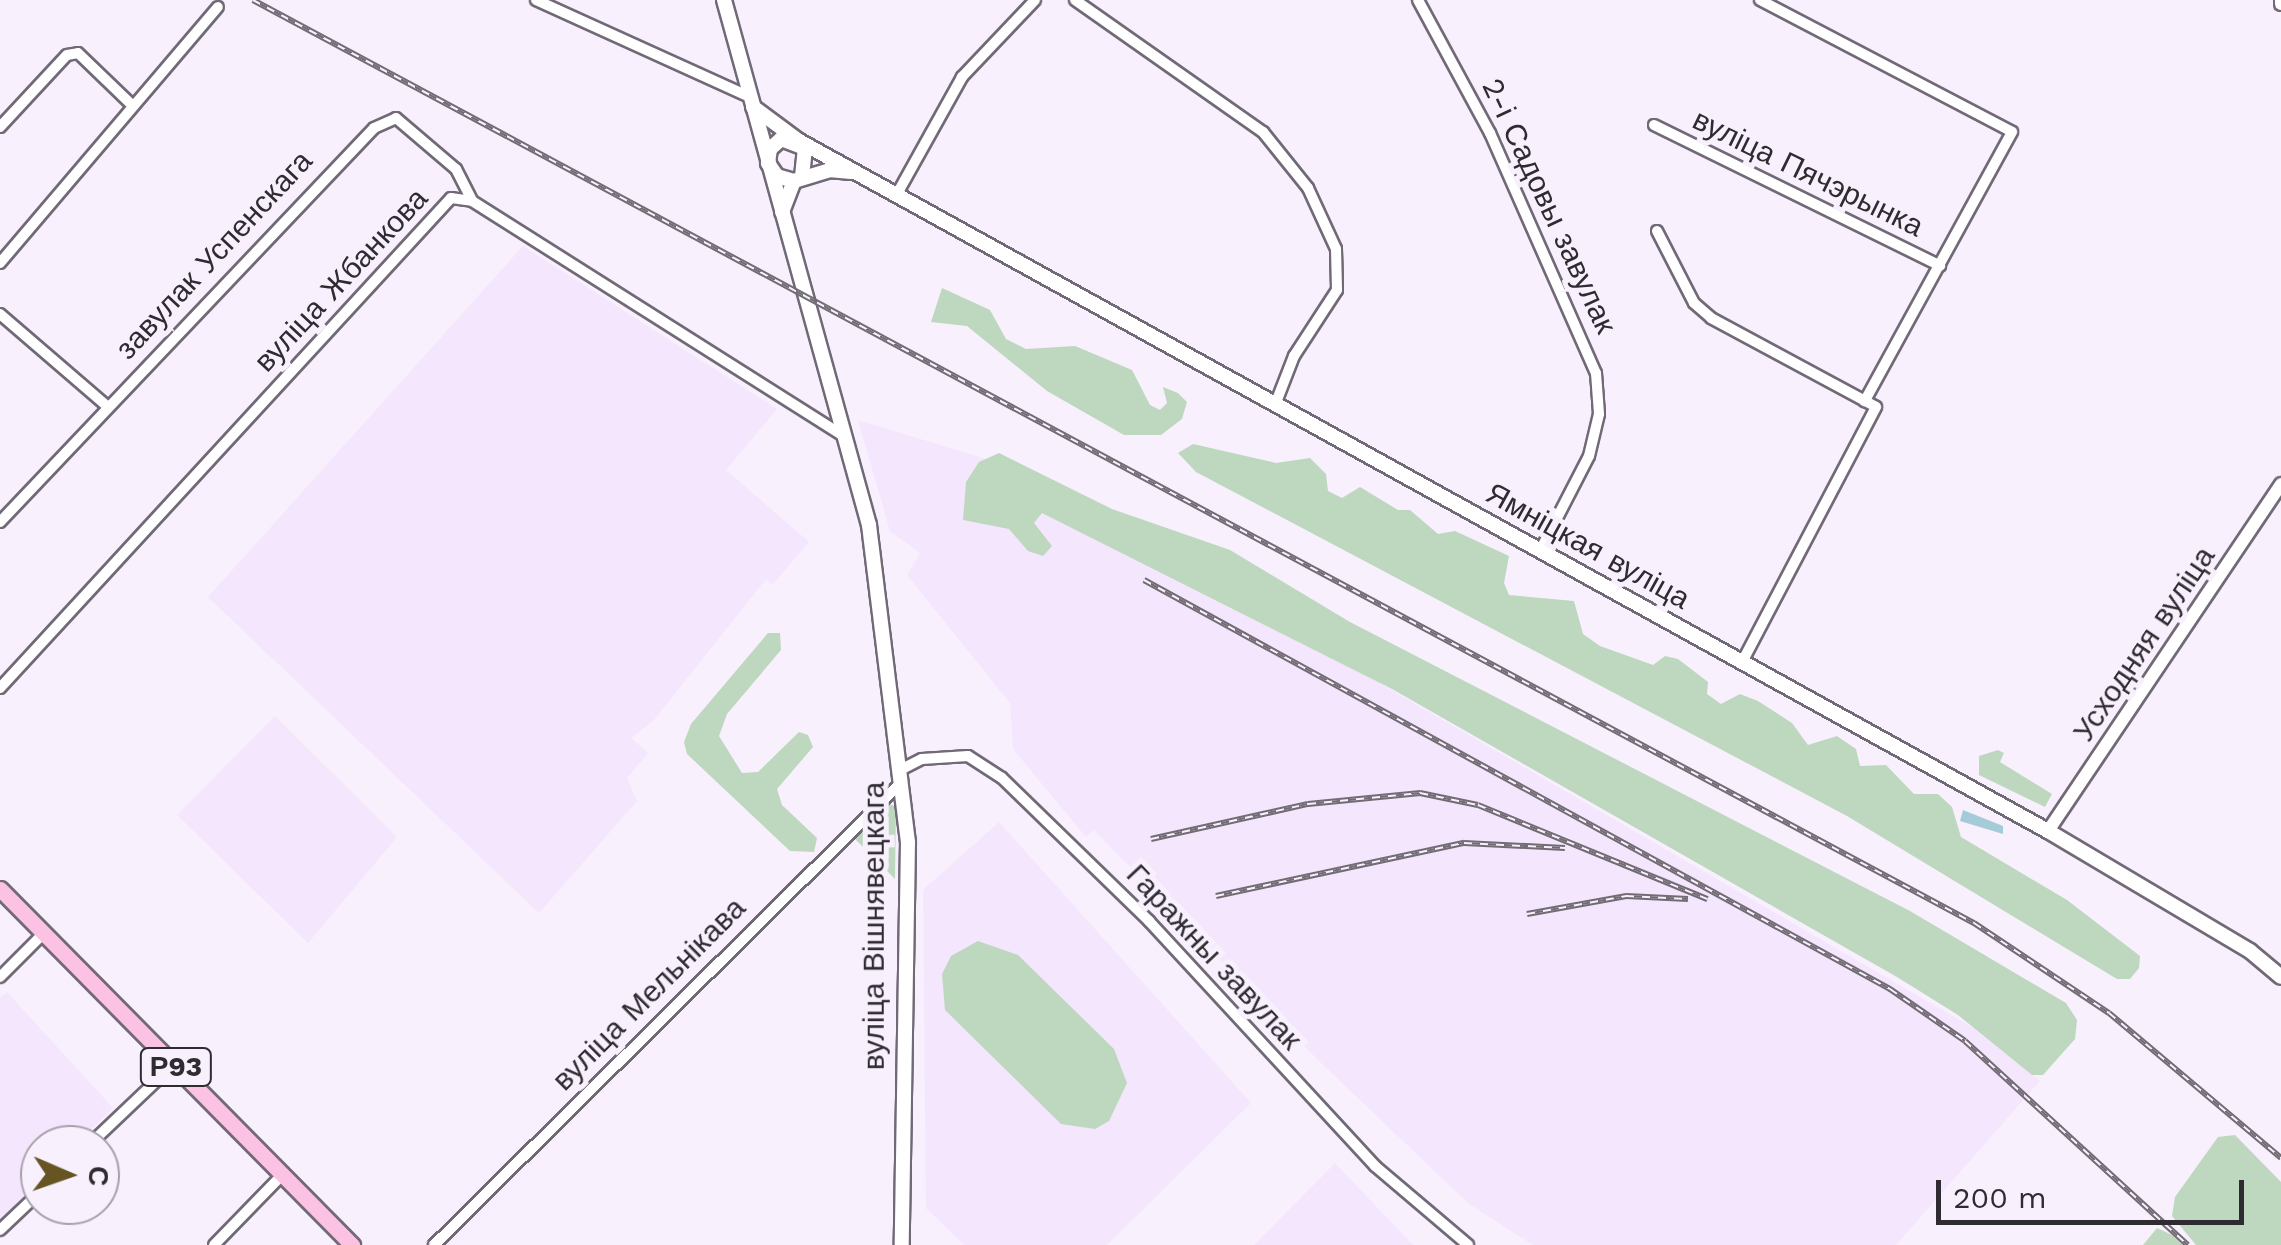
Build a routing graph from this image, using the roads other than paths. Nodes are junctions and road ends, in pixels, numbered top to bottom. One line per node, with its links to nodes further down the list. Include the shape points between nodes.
1 (536, 0): 8 (street)
2 (724, 0): 8 (main road, вуліца Вішнявецкага)
3 (1035, 0): 16 (street, via 962,78)
4 (1076, 0): 24 (street, via 1263,132 1308,188 1336,249 1337,290 1294,356)
5 (1418, 0): 29 (street, 2-і Садовы завулак, via 1490,133 1596,373 1599,414 1590,456)
6 (1760, 0): 21 (street, via 2012,132)
7 (218, 7): 9 (street)
8 (752, 102): 12 (main road, Ямніцкая вуліца); 13 (main road, вуліца Вішнявецкага)
9 (131, 104): 11 (street, via 78,54 68,55); 20 (street, via 126,122)
10 (1654, 125): 21 (street, вуліца Пячэрынка)
11 (0, 127)
12 (799, 141): 13 (main road, via 778,140); 14 (main road, Ямніцкая вуліца); 15 (main road, via 808,156)
13 (768, 163): 15 (main road, via 777,176); 18 (main road, вуліца Вішнявецкага)
14 (861, 173): 15 (main road, via 829,170); 16 (main road, Ямніцкая вуліца)
15 (798, 179): 18 (main road)
16 (897, 194): 24 (main road, Ямніцкая вуліца)
17 (472, 201): 25 (street, завулак Успенскага, via 456,169 396,118 374,128); 26 (street, вуліца Жбанкова); 31 (street, вуліца Жбанкова, via 451,198)
18 (782, 213): 26 (main road, вуліца Вішнявецкага)
19 (1657, 231): 23 (street, via 1694,304 1711,318)
20 (0, 264)
21 (1940, 266): 23 (street)
22 (0, 314): 25 (street)
23 (1870, 404): 30 (street)
24 (1275, 405): 29 (main road, Ямніцкая вуліца)
25 (107, 406): 28 (street, завулак Успенскага)
26 (841, 434): 32 (main road, вуліца Вішнявецкага, via 869,525)
27 (2281, 484): 33 (street, Усходняя вуліца)
28 (0, 522)
29 (1540, 552): 30 (main road, Ямніцкая вуліца)
30 (1742, 662): 33 (main road, Ямніцкая вуліца)
31 (0, 688)
32 (902, 776): 45 (street, вуліца Мельнікава); 46 (main road, вуліца Вішнявецкага, via 908,842); 47 (street, Гаражны завулак, via 922,760 968,756 994,772 1150,921 1375,1166)
33 (2048, 831): 37 (main road, Ямніцкая вуліца, via 2250,951)
34 (0, 889): 35 (main road, Р93)
35 (44, 934): 36 (street); 38 (main road, Р93)
36 (0, 977)
37 (2281, 977)
38 (173, 1064): 39 (street); 40 (main road, Р93)
39 (110, 1125)
40 (283, 1174): 43 (street); 44 (main road, Р93)
41 (20, 1211): 42 (street)
42 (0, 1230)
43 (214, 1245)
44 (352, 1245)
45 (434, 1245)
46 (902, 1245)
47 (1468, 1245)

